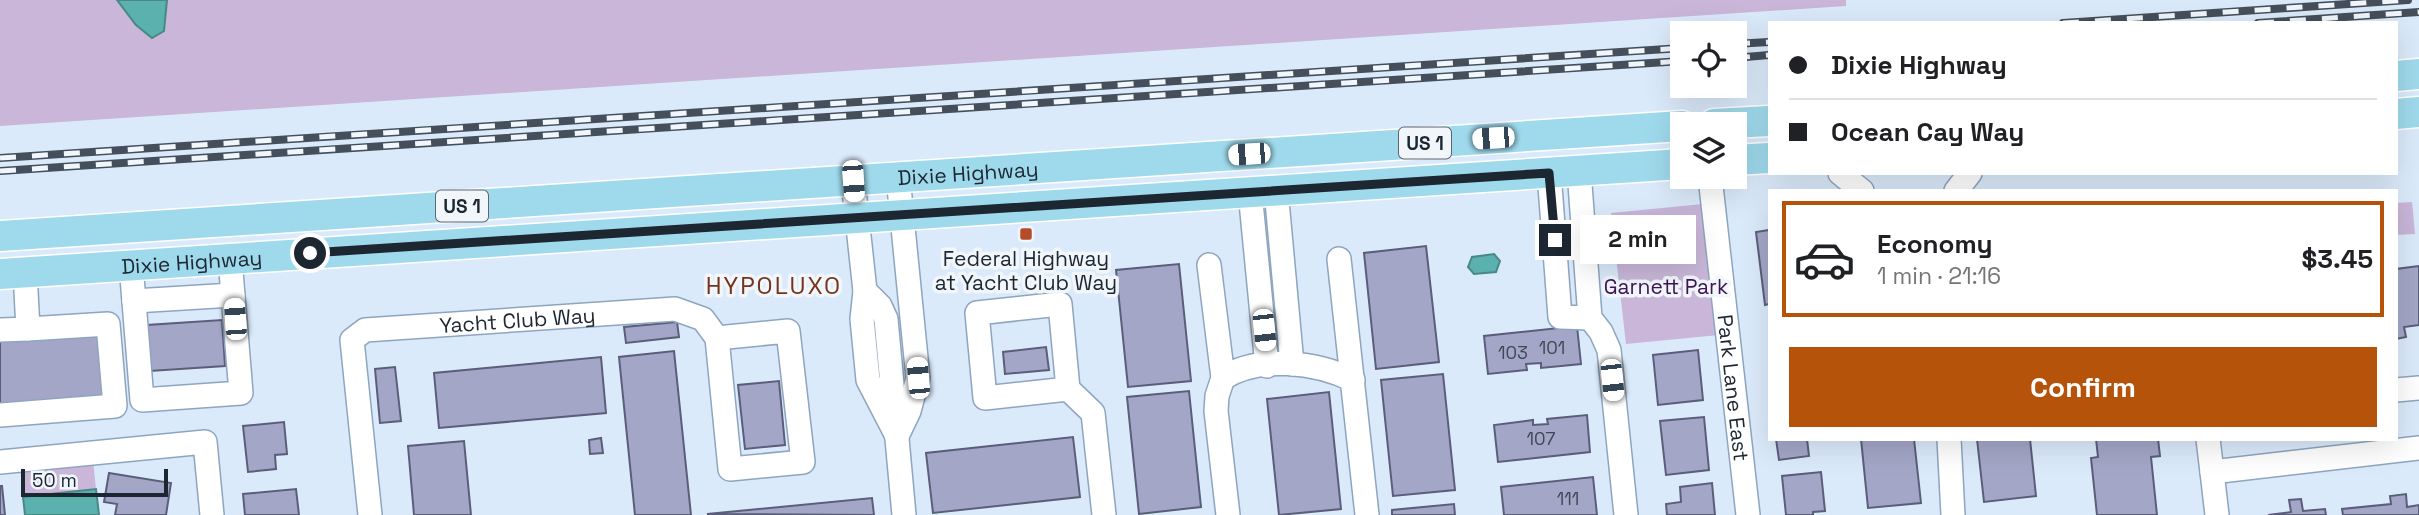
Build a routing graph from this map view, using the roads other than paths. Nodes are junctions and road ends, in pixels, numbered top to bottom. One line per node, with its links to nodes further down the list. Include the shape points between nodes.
1 (2419, 74): 2 (main road)
2 (2398, 76)
3 (2419, 111): 4 (main road)
4 (2398, 114)
5 (1768, 121): 6 (main road)
6 (1747, 122)
7 (1670, 127): 15 (main road, Dixie Highway / US 1)
8 (1768, 158): 9 (main road)
9 (1747, 159)
10 (1670, 165): 11 (main road, Dixie Highway / US 1)
11 (1579, 171): 12 (main road, Dixie Highway / US 1); 24 (street)
12 (1549, 173): 20 (main road, Dixie Highway / US 1); 25 (street)
13 (1842, 175): 18 (street)
14 (1968, 175): 19 (street)
15 (898, 177): 16 (main road, Dixie Highway / US 1); 21 (street)
16 (853, 181): 22 (street); 23 (main road, Dixie Highway / US 1)
17 (1711, 189): 66 (street, Park Lane East)
18 (1860, 189)
19 (1958, 189)
20 (1263, 191): 21 (main road, Dixie Highway / US 1); 36 (street); 37 (street)
21 (902, 215): 22 (main road, Dixie Highway / US 1); 44 (street)
22 (856, 218): 26 (main road, Dixie Highway / US 1); 33 (street)
23 (0, 236)
24 (1584, 250): 25 (street); 31 (street)
25 (1556, 252): 32 (street)
26 (230, 258): 28 (main road, Dixie Highway / US 1); 34 (street)
27 (1339, 260): 48 (street)
28 (131, 265): 30 (main road, Dixie Highway / US 1); 35 (street)
29 (1209, 265): 47 (street)
30 (12, 273): 39 (street)
31 (1587, 281): 32 (street); 38 (street)
32 (1558, 284): 38 (street, via 1560,317)
33 (865, 291): 42 (street); 43 (street, via 886,319)
34 (233, 295): 35 (street); 35 (street, via 241,393 142,400)
35 (134, 301)
36 (1287, 310): 37 (street); 45 (street)
37 (1262, 312): 46 (street)
38 (1590, 318): 65 (street, via 1609,350)
39 (28, 329): 40 (street); 52 (street, via 108,324 115,406)
40 (0, 330)
41 (717, 338): 41 (street, via 730,469 803,462 788,331); 60 (street, Yacht Club Way, via 703,319 675,309 365,330 352,340)
42 (864, 341): 43 (street); 53 (street, via 868,380)
43 (888, 341): 44 (street); 53 (street)
44 (915, 341): 53 (street, via 918,378)
45 (1292, 364): 46 (street); 48 (street)
46 (1268, 366): 47 (street, via 1237,370)
47 (1223, 379): 63 (street, via 1216,411)
48 (1353, 380): 64 (street)
49 (2419, 388): 51 (street)
50 (1068, 389): 50 (street, via 1060,304 977,313 985,398); 62 (street, via 1093,413)
51 (2398, 390)
52 (0, 415)
53 (897, 436): 61 (street)
54 (1949, 441): 67 (street)
55 (2208, 441): 58 (street)
56 (2419, 448): 58 (street)
57 (0, 462): 59 (street, via 205,442)
58 (2212, 472): 68 (street)
59 (212, 515)
60 (370, 515)
61 (904, 515)
62 (1104, 515)
63 (1228, 515)
64 (1367, 515)
65 (1626, 515)
66 (1748, 515)
67 (1953, 515)
68 (2217, 515)

